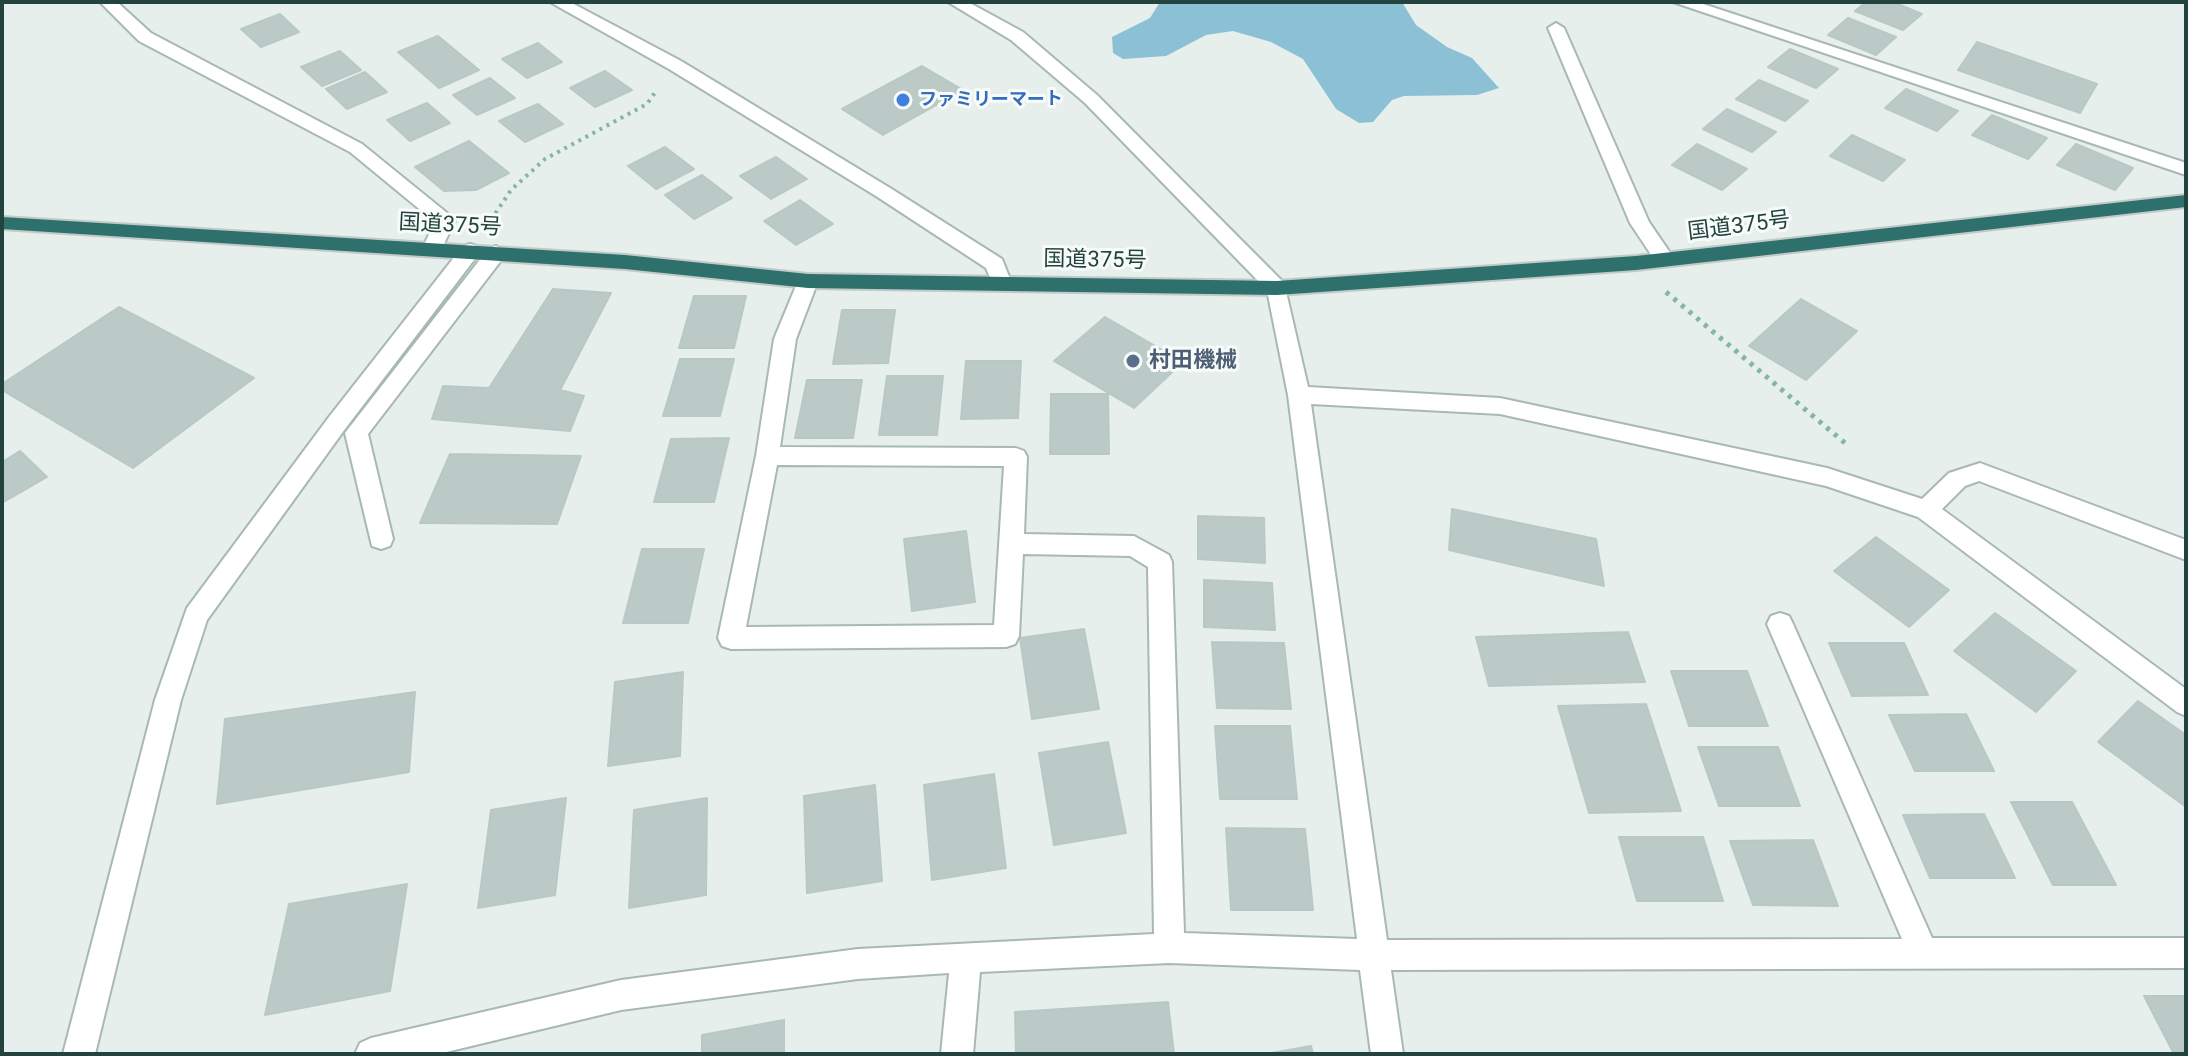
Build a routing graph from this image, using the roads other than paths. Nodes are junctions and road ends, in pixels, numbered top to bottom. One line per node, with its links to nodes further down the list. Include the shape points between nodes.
1 (108, 2): 9 (street, via 145,37 356,148 445,221)
2 (558, 2): 14 (street, via 675,65 995,264)
3 (956, 2): 15 (street, via 1017,36 1091,99)
4 (1681, 2): 6 (street)
5 (1556, 28): 12 (street, via 1640,223)
6 (2186, 169)
7 (2186, 201): 12 (highway, 国道375号)
8 (2, 223): 9 (highway, 国道375号)
9 (432, 249): 10 (highway, 国道375号)
10 (470, 251): 11 (highway, 国道375号); 29 (street, via 196,616 168,700)
11 (496, 253): 13 (highway, 国道375号); 19 (street, via 356,433)
12 (1665, 260): 15 (highway, 国道375号)
13 (808, 281): 14 (highway, 国道375号); 17 (street, via 785,339)
14 (1002, 284): 15 (highway, 国道375号)
15 (1277, 288): 16 (street)
16 (1299, 395): 18 (street, via 1500,406 1827,477); 27 (street)
17 (767, 456): 20 (street, via 1016,457); 20 (street, via 731,638 1006,636)
18 (1926, 510): 21 (street, via 1957,479 1980,472); 23 (street)
19 (381, 539)
20 (1013, 544): 24 (street, via 1134,546 1160,562)
21 (2186, 550)
22 (1780, 624): 25 (street)
23 (2186, 704)
24 (1169, 948): 27 (street); 28 (street)
25 (1923, 952): 26 (street); 27 (street)
26 (2186, 953)
27 (1372, 955): 32 (street)
28 (966, 957): 30 (street, via 858,964 621,995); 31 (street)
29 (79, 1054)
30 (371, 1054)
31 (957, 1054)
32 (1387, 1054)

